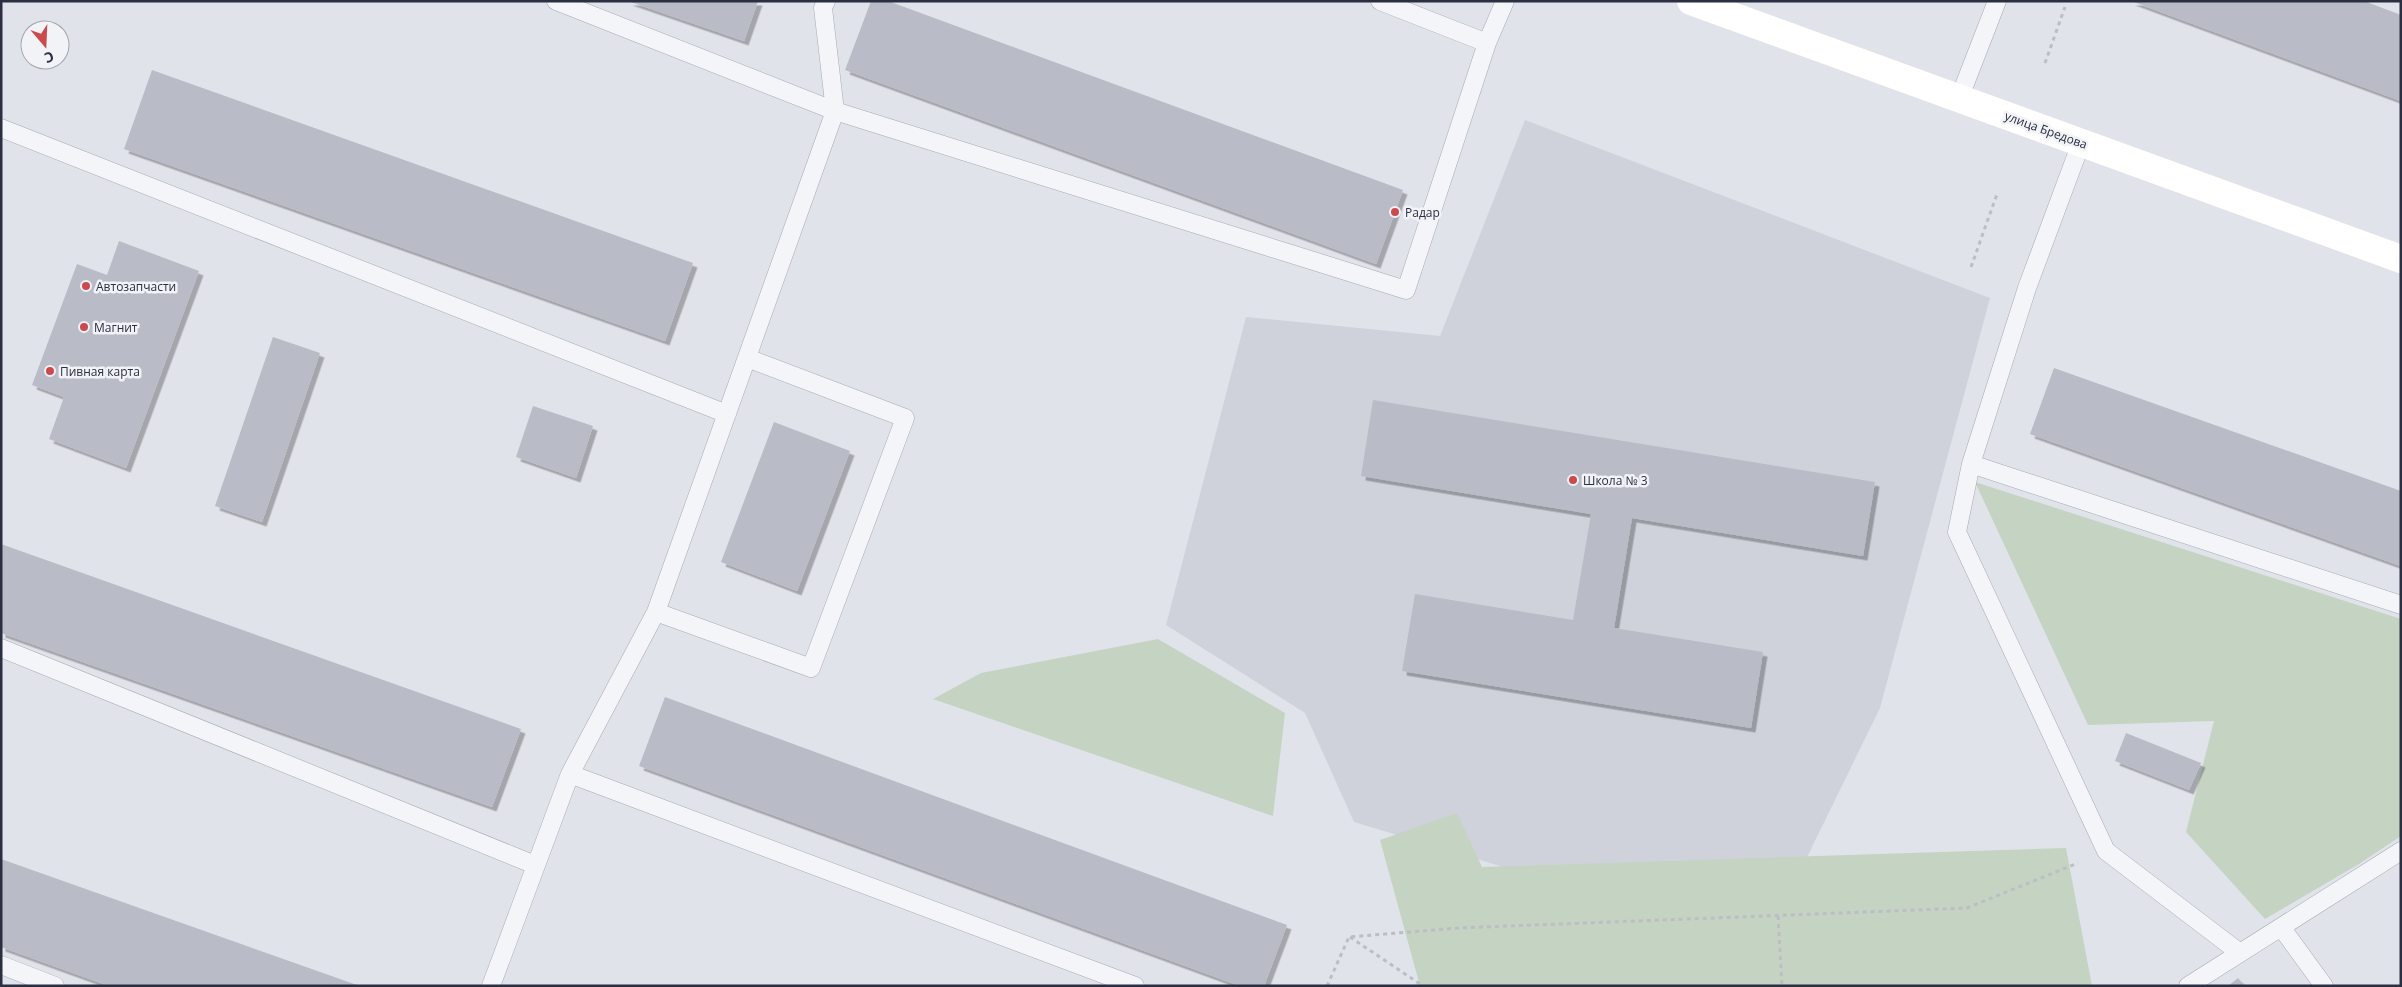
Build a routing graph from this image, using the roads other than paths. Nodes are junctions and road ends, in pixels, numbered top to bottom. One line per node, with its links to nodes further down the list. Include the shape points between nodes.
1 (556, 1): 9 (lane)
2 (826, 1): 9 (lane, via 823,8)
3 (1380, 1): 7 (lane)
4 (1505, 1): 7 (lane)
5 (1691, 1): 8 (street, улица Бредова)
6 (1997, 1): 8 (lane)
7 (1487, 43): 9 (lane, via 1406,290)
8 (1959, 99): 11 (street, улица Бредова)
9 (835, 111): 13 (lane)
10 (1, 128): 14 (lane)
11 (2081, 143): 12 (street, улица Бредова); 15 (lane, via 2027,288)
12 (2401, 259)
13 (747, 358): 14 (lane); 17 (lane, via 905,418 811,668)
14 (727, 414): 17 (lane)
15 (1971, 464): 16 (lane); 23 (lane, via 1957,532 2106,851)
16 (2401, 605)
17 (656, 612): 19 (lane)
18 (1, 648): 21 (lane)
19 (570, 774): 21 (lane); 27 (lane)
20 (2401, 851): 22 (lane)
21 (535, 865): 26 (lane)
22 (2281, 927): 23 (lane); 29 (lane)
23 (2240, 953): 28 (lane)
24 (1, 965): 25 (lane)
25 (55, 986)
26 (491, 986)
27 (1135, 986)
28 (2188, 986)
29 (2324, 986)

